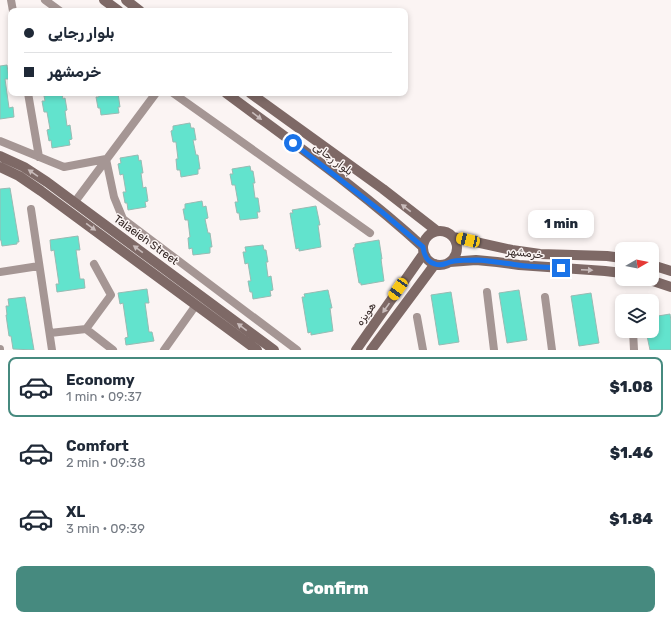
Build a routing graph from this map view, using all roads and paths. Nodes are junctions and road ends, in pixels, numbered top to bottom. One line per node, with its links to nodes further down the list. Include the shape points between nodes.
1 (45, 0): 4 (street)
2 (104, 0): 5 (main road)
3 (126, 0): 6 (main road)
4 (56, 8)
5 (114, 8)
6 (136, 8)
7 (29, 96): 14 (street)
8 (154, 96): 15 (street)
9 (177, 96): 20 (street)
10 (230, 96): 22 (main road, بلوار رجایی, one-way to 22, via 394,221)
11 (254, 96): 19 (main road, بلوار رجایی, one-way to 11)
12 (0, 141): 14 (street)
13 (0, 156): 17 (main road, Talaeieh Street, one-way to 13, via 24,167)
14 (39, 157): 15 (street, via 64,167)
15 (106, 160): 17 (street); 46 (street, via 114,197 124,219)
16 (0, 167): 17 (main road, Talaeieh Street)
17 (71, 207): 36 (main road, Talaeieh Street)
18 (31, 209): 27 (street)
19 (437, 231): 21 (main road, via 443,231); 22 (main road, via 427,237)
20 (370, 234)
21 (453, 237): 23 (main road, خرمشهر, via 540,254); 24 (main road, via 457,247)
22 (424, 250): 26 (main road, via 426,258); 47 (main road, هویزه, one-way to 47)
23 (615, 257)
24 (450, 262): 26 (main road); 31 (main road, خرمشهر, one-way to 31, via 476,260)
25 (94, 264): 38 (street, via 111,295)
26 (435, 264): 48 (main road)
27 (39, 266): 30 (street); 39 (street)
28 (659, 267): 29 (main road)
29 (671, 271)
30 (0, 272)
31 (615, 272)
32 (659, 283): 33 (main road)
33 (671, 287)
34 (487, 292): 50 (street)
35 (545, 297): 51 (street)
36 (199, 301): 43 (street); 44 (main road, Talaeieh Street); 45 (main road, Talaeieh Street, one-way to 36)
37 (417, 317): 49 (street)
38 (86, 329): 39 (street); 42 (street)
39 (50, 333): 41 (street)
40 (633, 338): 52 (street)
41 (52, 350)
42 (113, 350)
43 (164, 350)
44 (257, 350)
45 (274, 350)
46 (297, 350)
47 (356, 350)
48 (371, 350)
49 (422, 350)
50 (494, 350)
51 (552, 350)
52 (634, 350)

